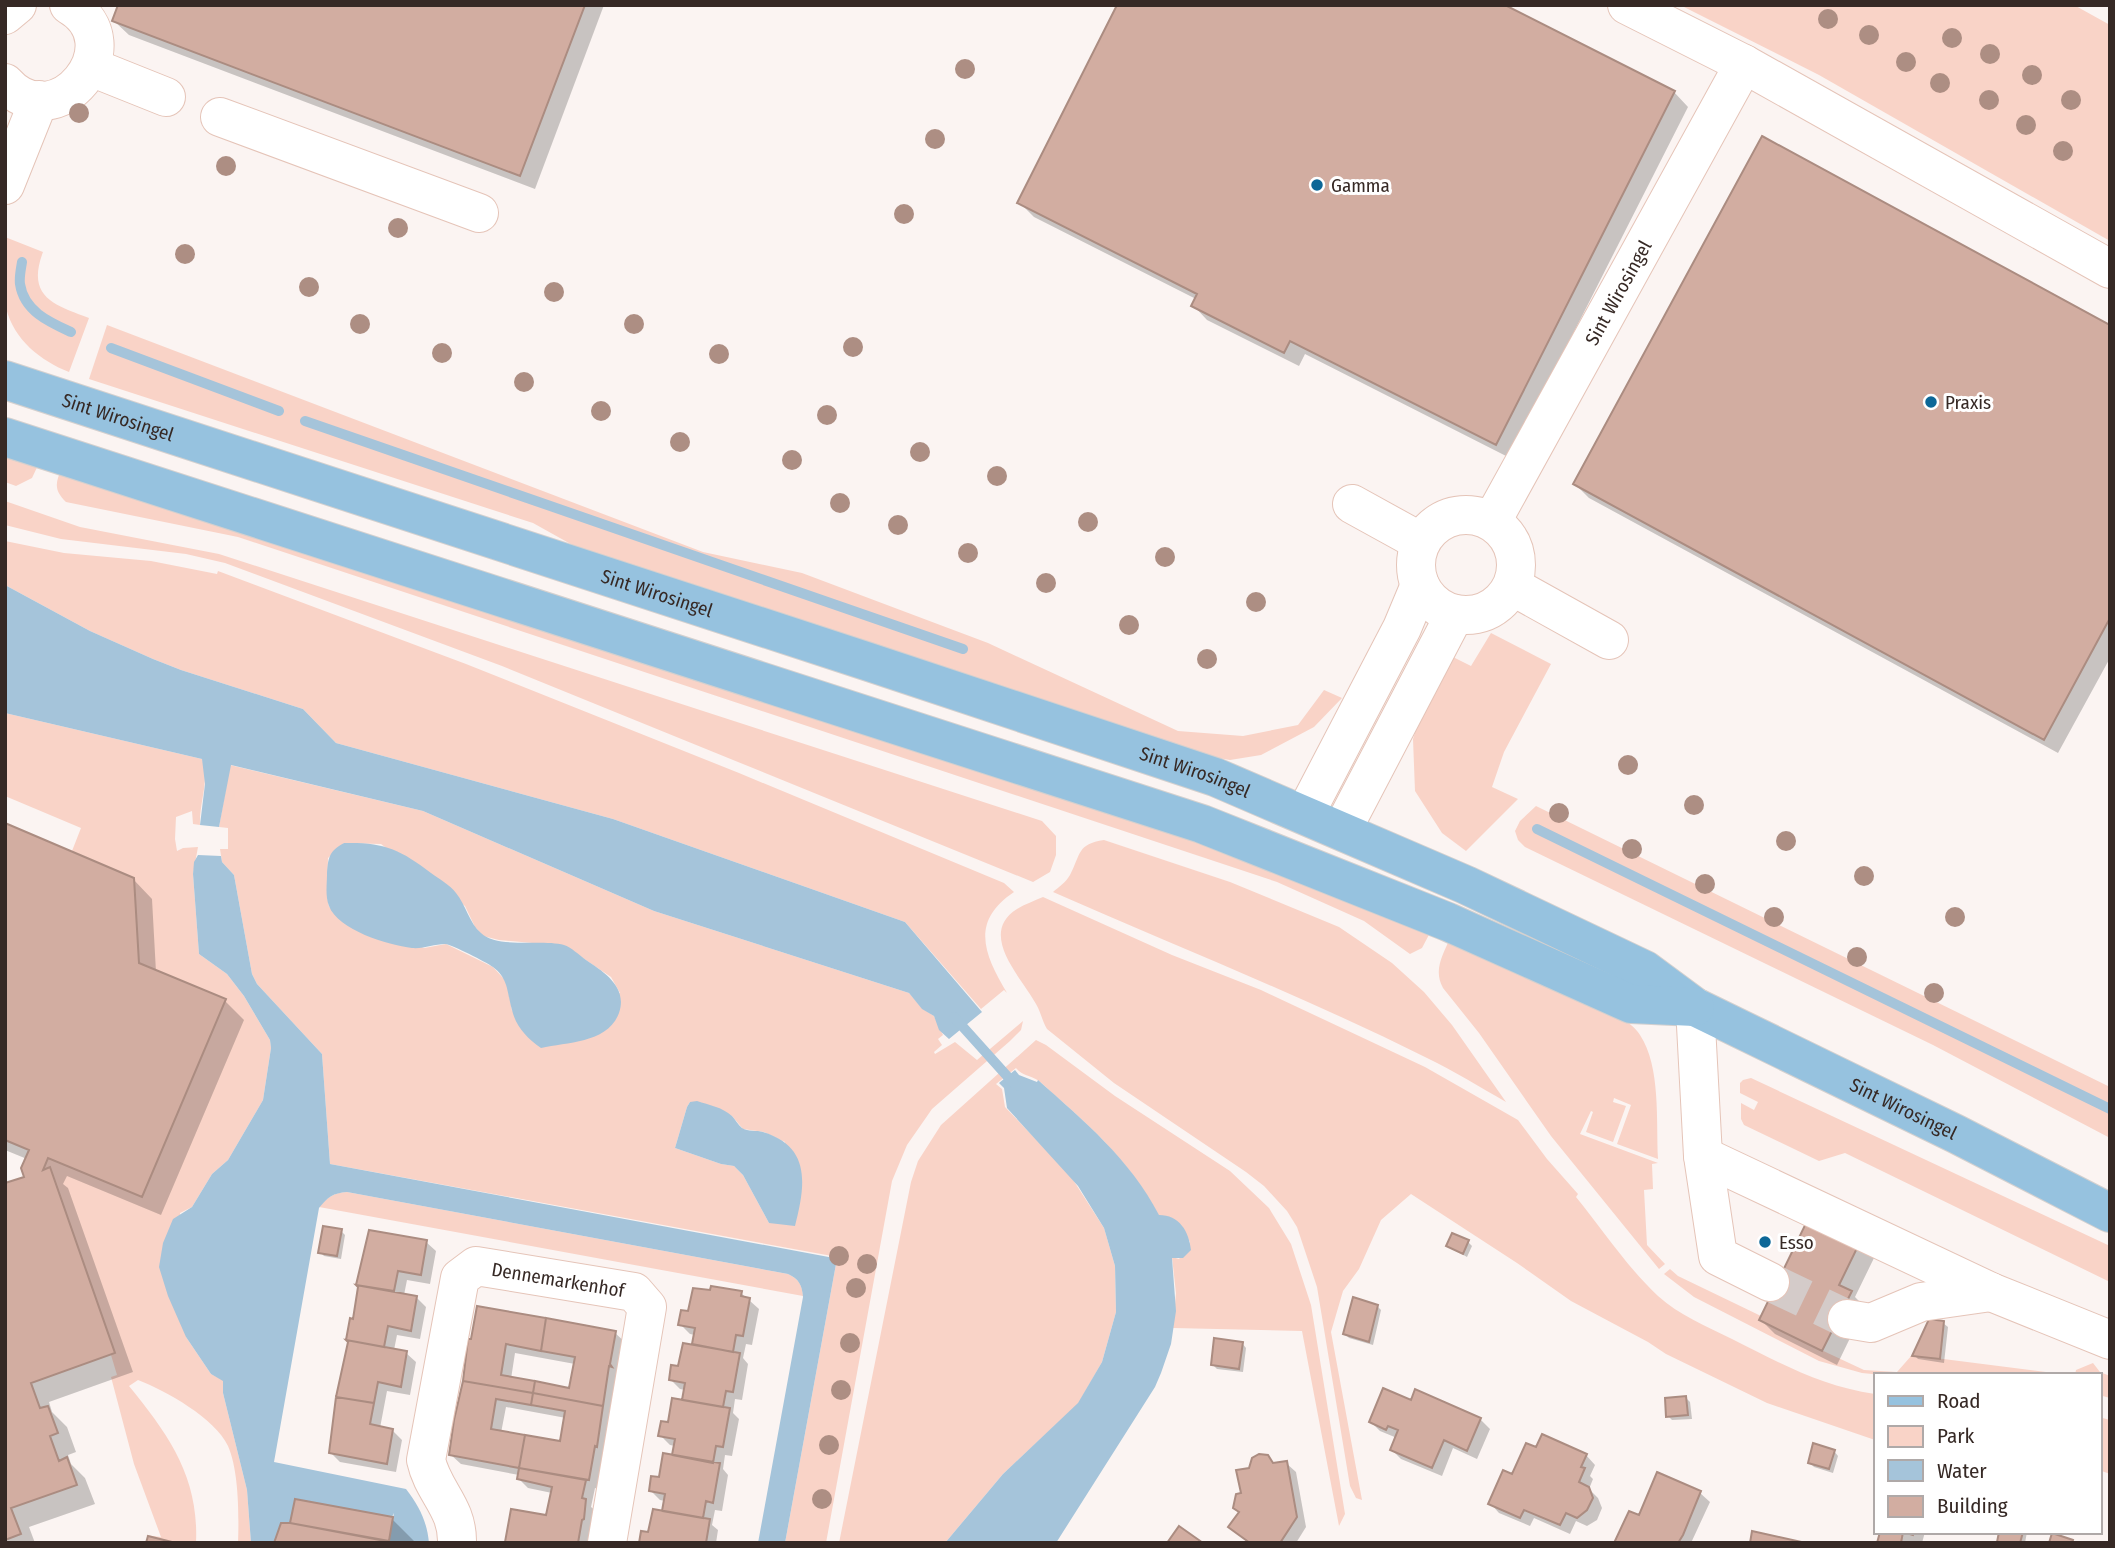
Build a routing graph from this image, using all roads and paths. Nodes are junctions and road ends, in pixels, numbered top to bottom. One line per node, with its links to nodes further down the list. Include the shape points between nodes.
1 (17, 5): 4 (street)
2 (69, 5): 6 (street, via 86,21 92,35)
3 (1627, 5): 5 (street)
4 (5, 15)
5 (1744, 64): 13 (street); 17 (street, Sint Wirosingel)
6 (91, 67): 8 (street); 9 (street, via 71,92)
7 (5, 83): 9 (street, via 24,97)
8 (166, 97)
9 (40, 100): 11 (street)
10 (220, 117): 12 (street)
11 (5, 185)
12 (478, 213)
13 (2110, 269)
14 (5, 380): 23 (main road, Sint Wirosingel, via 1116,743)
15 (5, 437): 25 (main road, Sint Wirosingel, via 1103,791)
16 (1352, 504): 18 (street)
17 (1492, 521): 18 (street, via 1460,515 1431,529); 20 (street, via 1512,543 1516,572)
18 (1422, 542): 19 (street, via 1416,571)
19 (1420, 585): 21 (street, via 1440,608); 23 (street)
20 (1512, 586): 21 (street, via 1488,610); 22 (street)
21 (1455, 614): 24 (street)
22 (1609, 640)
23 (1305, 814): 24 (main road, Sint Wirosingel); 25 (main road)
24 (1342, 830): 25 (main road); 26 (main road, Sint Wirosingel, via 1645,970)
25 (1306, 865): 26 (main road, Sint Wirosingel, via 1631,1003)
26 (1695, 1007): 27 (street); 28 (main road, Sint Wirosingel)
27 (1703, 1156): 29 (street, via 1718,1256); 30 (street)
28 (2110, 1213)
29 (1770, 1282)
30 (1991, 1292): 31 (street, via 1921,1302 1871,1323); 32 (street)
31 (1847, 1319)
32 (2110, 1340)
33 (457, 1543): 34 (street, Dennemarkenhof, via 450,1507 429,1476 426,1460 460,1278 476,1266 634,1292 647,1307)
34 (607, 1543)

